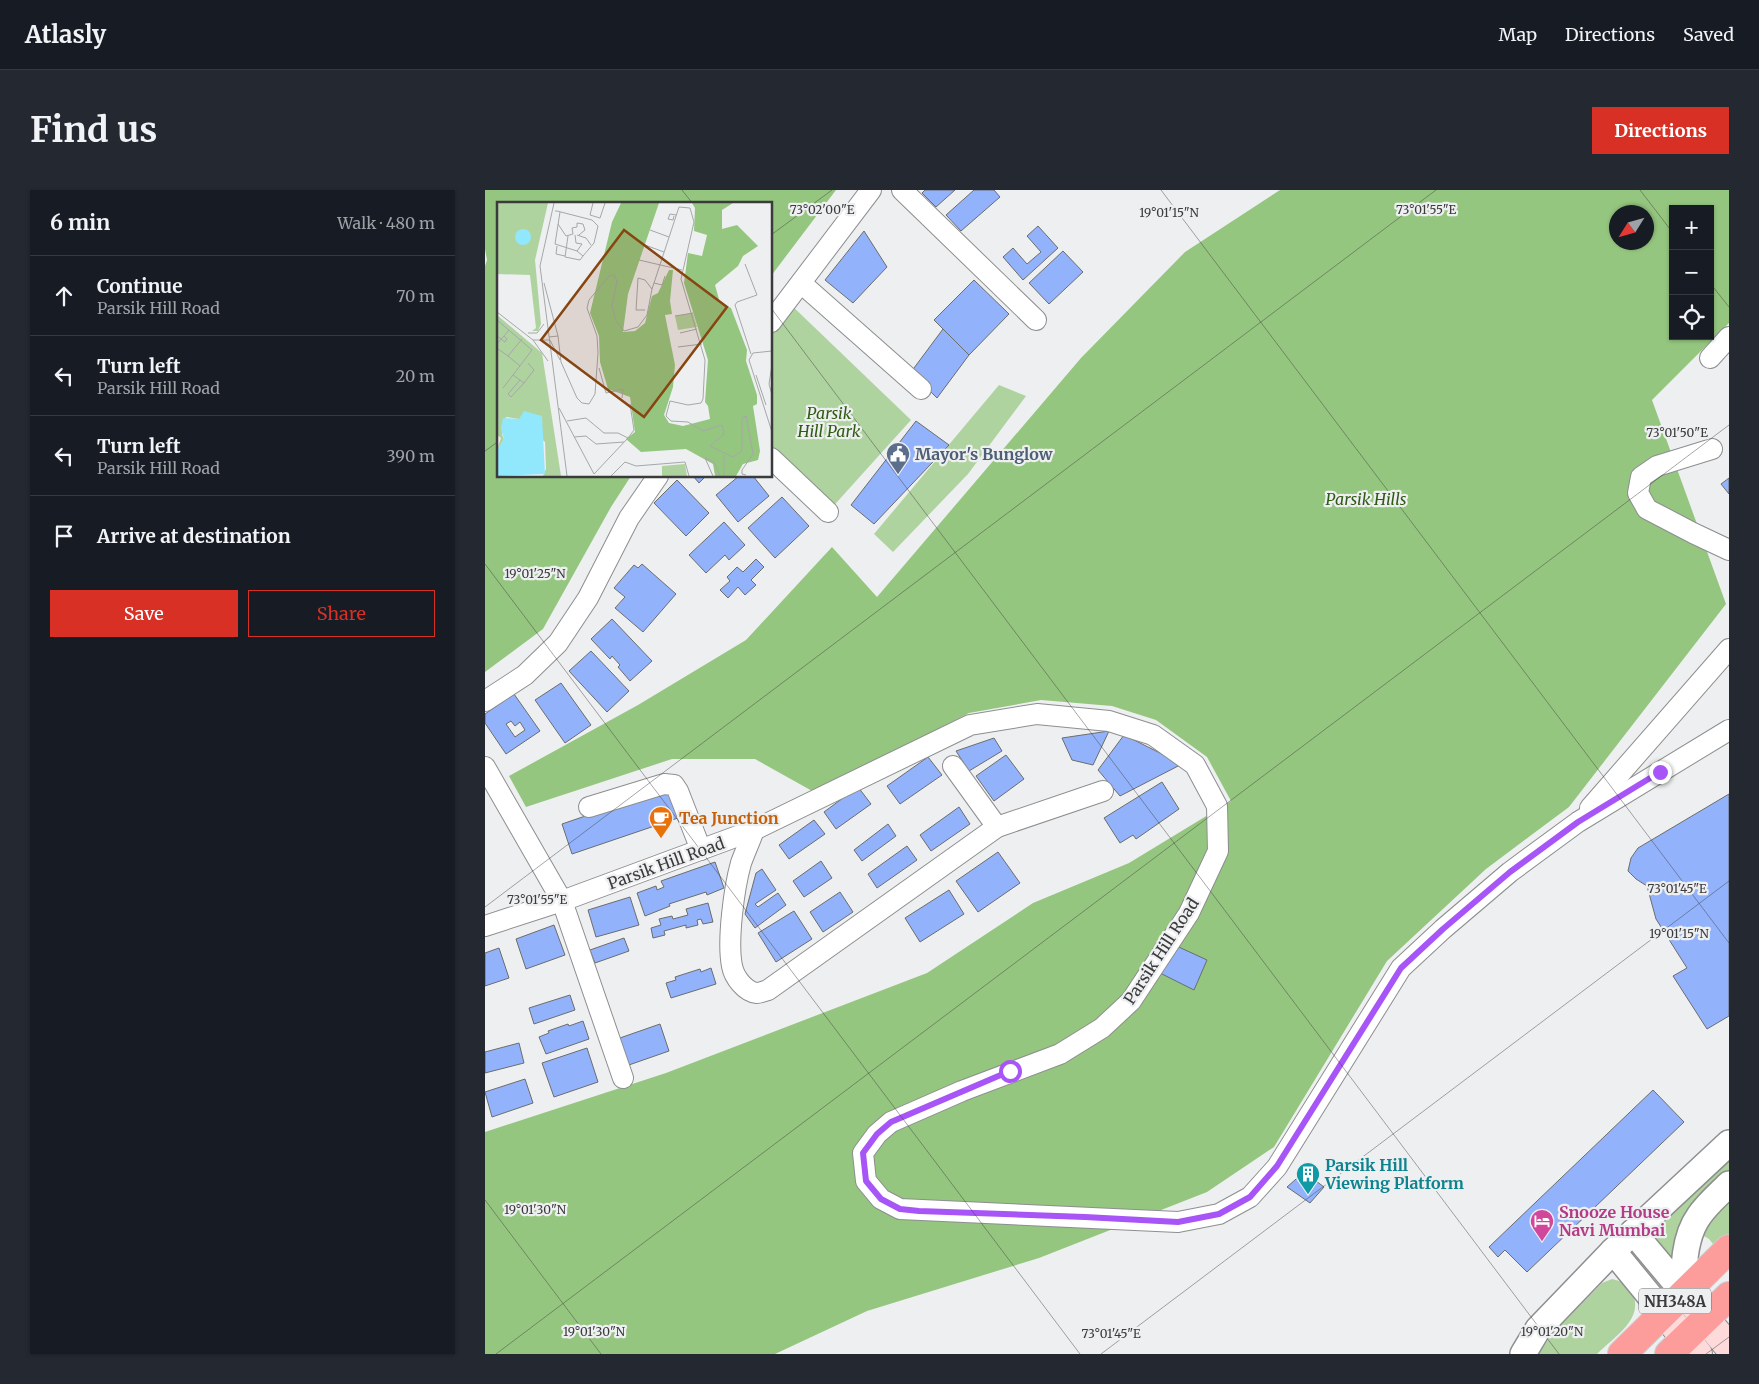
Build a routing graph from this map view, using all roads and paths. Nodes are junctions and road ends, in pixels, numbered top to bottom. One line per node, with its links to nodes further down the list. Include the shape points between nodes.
1 (871, 190): 3 (street)
2 (902, 190): 5 (street)
3 (801, 283): 4 (street); 8 (street)
4 (773, 319)
5 (1036, 320)
6 (1729, 337): 7 (street)
7 (1710, 358)
8 (921, 389)
9 (1712, 449): 13 (street, via 1657,466 1641,477 1638,493 1647,509)
10 (773, 460): 12 (street)
11 (657, 478): 15 (street, via 629,518 588,598 558,643 525,675)
12 (828, 512)
13 (1729, 550)
14 (1729, 650): 21 (street)
15 (485, 701)
16 (1729, 730): 21 (street, Parsik Hill Road)
17 (953, 766): 22 (street)
18 (485, 767): 25 (street)
19 (1103, 791): 22 (street)
20 (589, 807): 24 (street, via 663,784 674,785)
21 (1578, 822): 23 (street, Parsik Hill Road, via 1510,872 1401,968 1277,1166 1250,1197 1219,1214 1178,1222 900,1209 881,1199 866,1181 863,1153 891,1122 962,1090 1060,1054 1102,1028 1131,1001 1189,913 1218,851 1217,806 1195,764 1153,734 1109,721 1037,714 970,725)
22 (997, 827): 23 (street, via 768,990 757,993 737,980 732,967 731,930 735,887)
23 (754, 830): 24 (street, Parsik Hill Road)
24 (701, 850): 25 (street, Parsik Hill Road)
25 (561, 900): 26 (street, Parsik Hill Road); 27 (street)
26 (485, 926)
27 (623, 1078)
28 (1729, 1144): 30 (street)
29 (1729, 1184): 33 (street, via 1698,1216 1688,1238)
30 (1633, 1232): 32 (street); 33 (street)
31 (1729, 1249): 33 (highway, NH348A)
32 (1613, 1251): 35 (street); 39 (street, via 1538,1329)
33 (1684, 1293): 35 (highway, NH348A); 36 (main road)
34 (1729, 1296): 36 (highway, NH348A)
35 (1663, 1312): 38 (main road); 40 (highway, NH348A)
36 (1705, 1319): 37 (main road); 38 (highway, NH348A)
37 (1729, 1347)
38 (1684, 1349)
39 (1523, 1354)
40 (1622, 1354)

